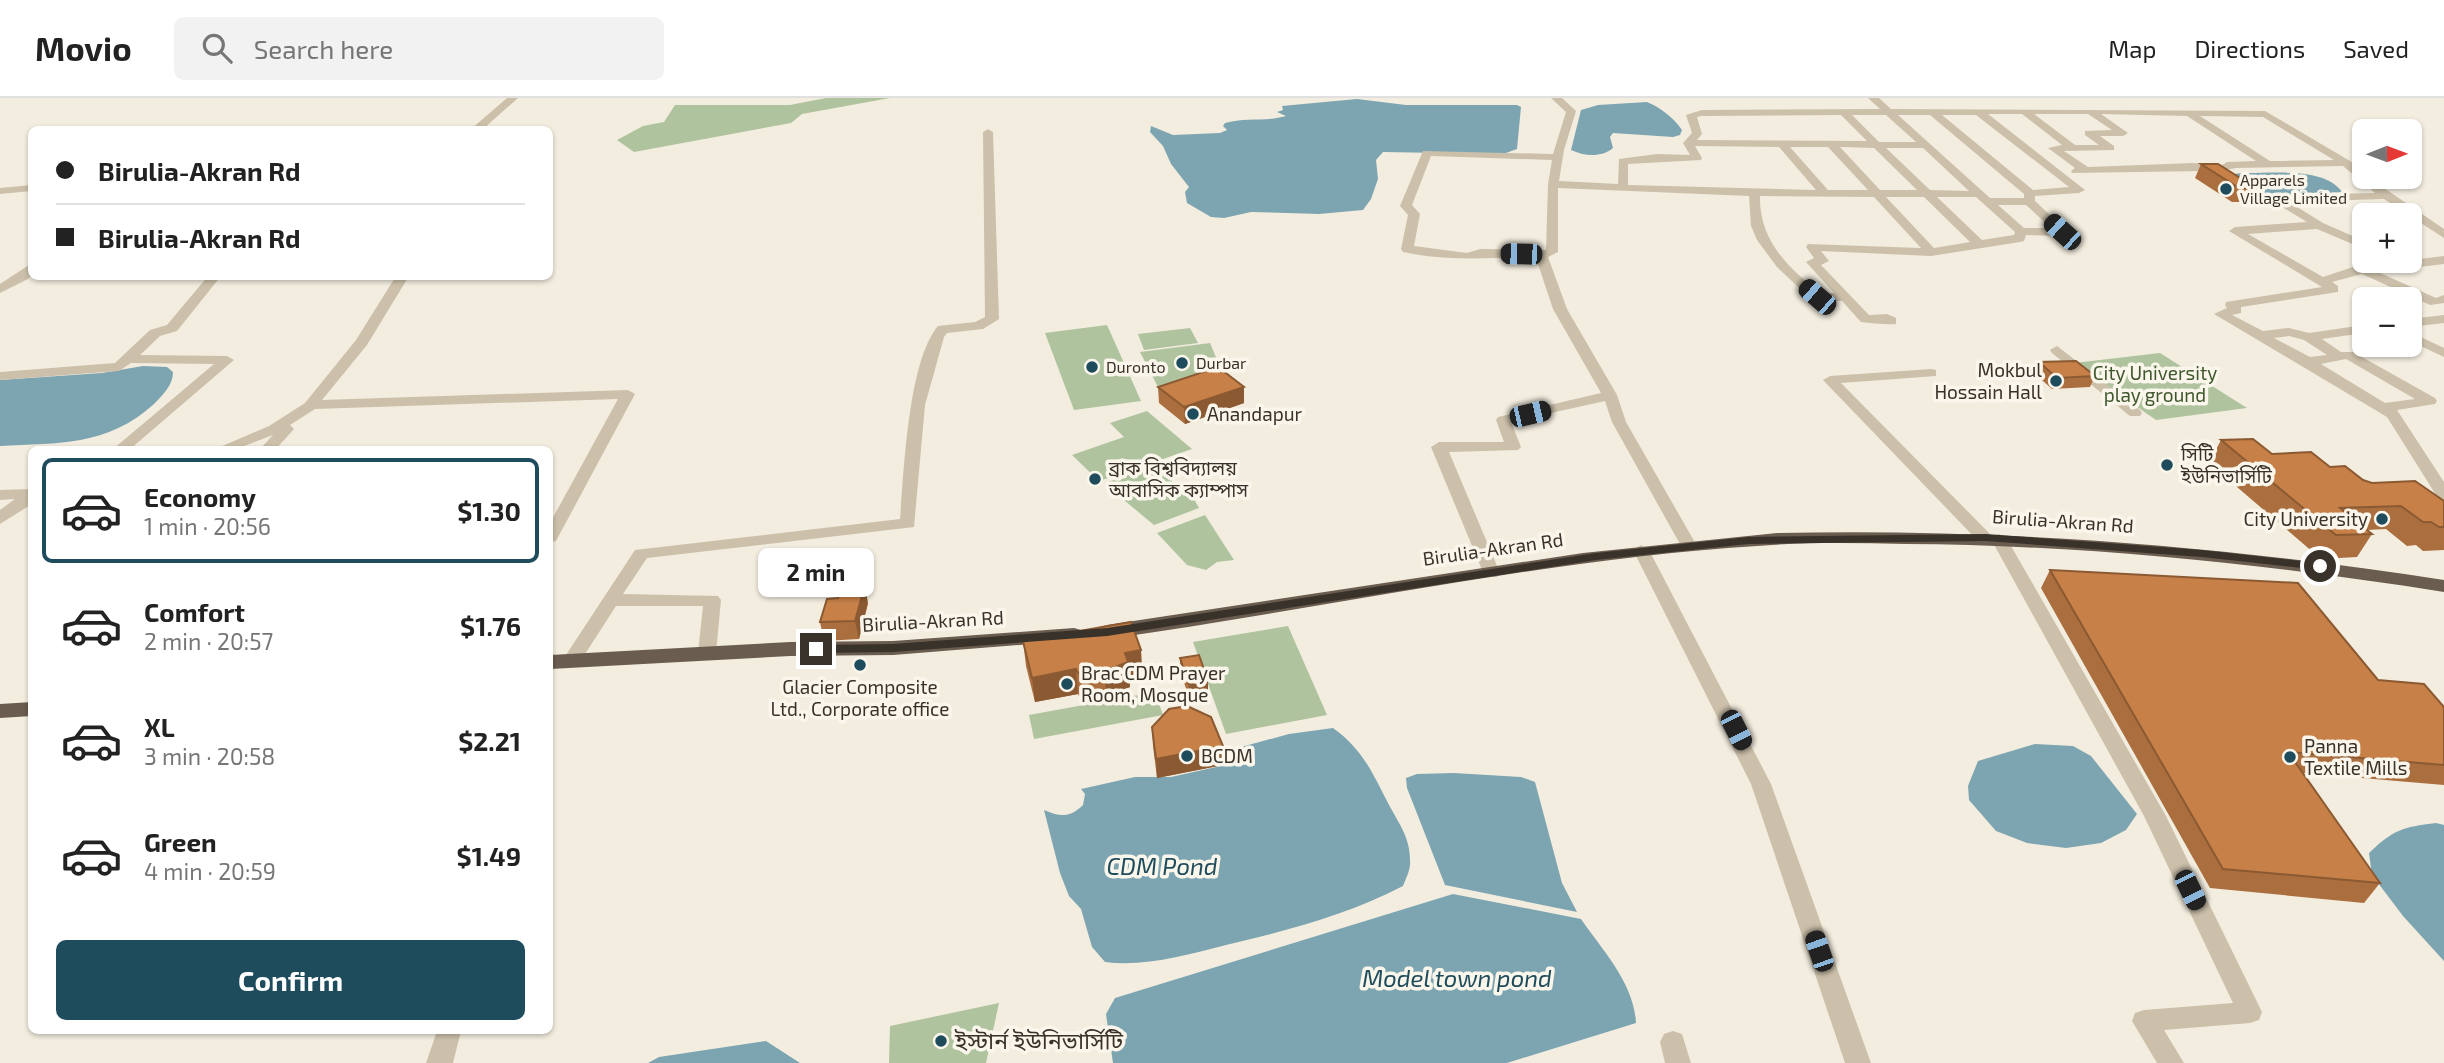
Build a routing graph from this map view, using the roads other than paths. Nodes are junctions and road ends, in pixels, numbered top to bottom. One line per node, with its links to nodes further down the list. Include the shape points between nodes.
1 (513, 98): 17 (street)
2 (1556, 98): 25 (street, via 1571,111)
3 (1872, 98): 7 (street)
4 (2055, 98): 9 (street)
5 (2181, 98): 15 (street)
6 (2247, 103): 16 (street)
7 (1889, 111): 8 (street); 11 (street); 23 (street)
8 (1933, 111): 12 (street); 41 (street)
9 (2073, 111): 10 (street); 13 (street)
10 (2090, 111): 14 (street); 24 (street, via 2123,134 2089,133 2110,148)
11 (1843, 112): 19 (street, via 1691,115 1697,134); 22 (street)
12 (1979, 112): 13 (street); 30 (street)
13 (2025, 112): 24 (street)
14 (2188, 112): 15 (street); 27 (street)
15 (2205, 112): 16 (street)
16 (2264, 114): 26 (street)
17 (480, 126)
18 (988, 132): 94 (street, via 992,319 978,326 943,329 937,336 918,405 908,523 641,554)
19 (1688, 142): 20 (street); 33 (street, via 1698,158 1623,161)
20 (1783, 145): 21 (street); 37 (street)
21 (1832, 145): 22 (street); 38 (street)
22 (1876, 145): 23 (street); 36 (street)
23 (1926, 145): 40 (street)
24 (2073, 148): 29 (street, via 2053,148)
25 (1558, 157): 31 (street); 49 (street, via 1427,153 1406,206 1414,215 1406,249 1468,257 1480,253)
26 (2346, 163): 27 (street); 39 (street)
27 (2267, 164): 28 (street)
28 (2208, 168): 29 (street); 42 (street, via 2257,199)
29 (2086, 171): 30 (street)
30 (2055, 172): 41 (street, via 2079,190)
31 (1553, 184): 33 (street); 49 (street, via 1552,252)
32 (28, 188): 34 (street)
33 (1623, 188): 35 (street)
34 (0, 191)
35 (1755, 193): 37 (street); 59 (street, via 1761,236 1776,262 1817,297)
36 (1927, 193): 38 (street); 40 (street); 47 (street)
37 (1825, 194): 38 (street)
38 (1878, 194): 48 (street)
39 (2385, 196): 42 (street); 45 (street)
40 (1984, 198): 41 (street); 44 (street)
41 (2029, 198): 44 (street, via 2062,232)
42 (2276, 199): 43 (street)
43 (2319, 225): 46 (street); 57 (street, via 2235,231)
44 (2021, 232): 47 (street, via 2020,238)
45 (2444, 234)
46 (2352, 240)
47 (1980, 245): 48 (street)
48 (1931, 251): 59 (street, via 1812,247 1823,261 1812,262)
49 (1541, 254): 75 (street, via 1560,309)
50 (2444, 260): 51 (street)
51 (2422, 261)
52 (28, 272): 58 (street)
53 (2353, 273): 57 (street)
54 (2371, 273): 60 (street, via 2435,302)
55 (212, 280): 71 (street, via 172,328 155,333)
56 (400, 280): 77 (street, via 362,342)
57 (2321, 282): 65 (street, via 2334,289 2231,305 2236,310 2221,314)
58 (0, 289)
59 (1845, 297): 62 (street, via 1866,319)
60 (2444, 299)
61 (2437, 320): 63 (street)
62 (1891, 321)
63 (2444, 328)
64 (2352, 331): 66 (street)
65 (2259, 336): 66 (street, via 2289,331); 72 (street)
66 (2309, 337): 70 (street)
67 (2422, 342): 69 (street)
68 (2057, 350): 79 (street)
69 (2444, 353)
70 (2339, 356): 72 (street); 76 (street, via 2348,355)
71 (128, 359): 74 (street, via 114,368); 80 (street, via 227,360)
72 (2308, 362): 78 (street)
73 (1931, 373): 89 (street, via 1830,380)
74 (0, 376)
75 (1610, 395): 90 (street, via 1619,422); 92 (street, via 1503,420 1513,447 1439,447)
76 (2437, 399): 78 (street)
77 (312, 405): 81 (street, via 274,429); 82 (street); 88 (street, via 628,394)
78 (2382, 408): 85 (street, via 2393,414)
79 (2135, 413)
80 (124, 446)
81 (230, 446)
82 (269, 446)
83 (0, 495): 84 (street)
84 (28, 495)
85 (2444, 495)
86 (28, 498): 87 (street)
87 (0, 519)
88 (553, 532)
89 (1992, 538): 90 (highway, Birulia-Akran Rd); 93 (highway, Birulia-Akran Rd, via 2320,566); 103 (street, via 2155,816 2250,1012 2144,1021)
90 (1689, 546): 91 (highway, Birulia-Akran Rd)
91 (1640, 550): 92 (highway, Birulia-Akran Rd); 102 (street, via 1761,784)
92 (1491, 573): 95 (highway, Birulia-Akran Rd, via 1084,634 893,648)
93 (2444, 586)
94 (608, 600): 95 (street, via 712,600); 96 (street)
95 (707, 653): 96 (highway, Birulia-Akran Rd)
96 (571, 660): 97 (highway, Birulia-Akran Rd)
97 (553, 662)
98 (28, 709): 99 (highway)
99 (0, 711)
100 (448, 1034): 101 (street)
101 (439, 1063)
102 (1858, 1063)
103 (2171, 1063)

